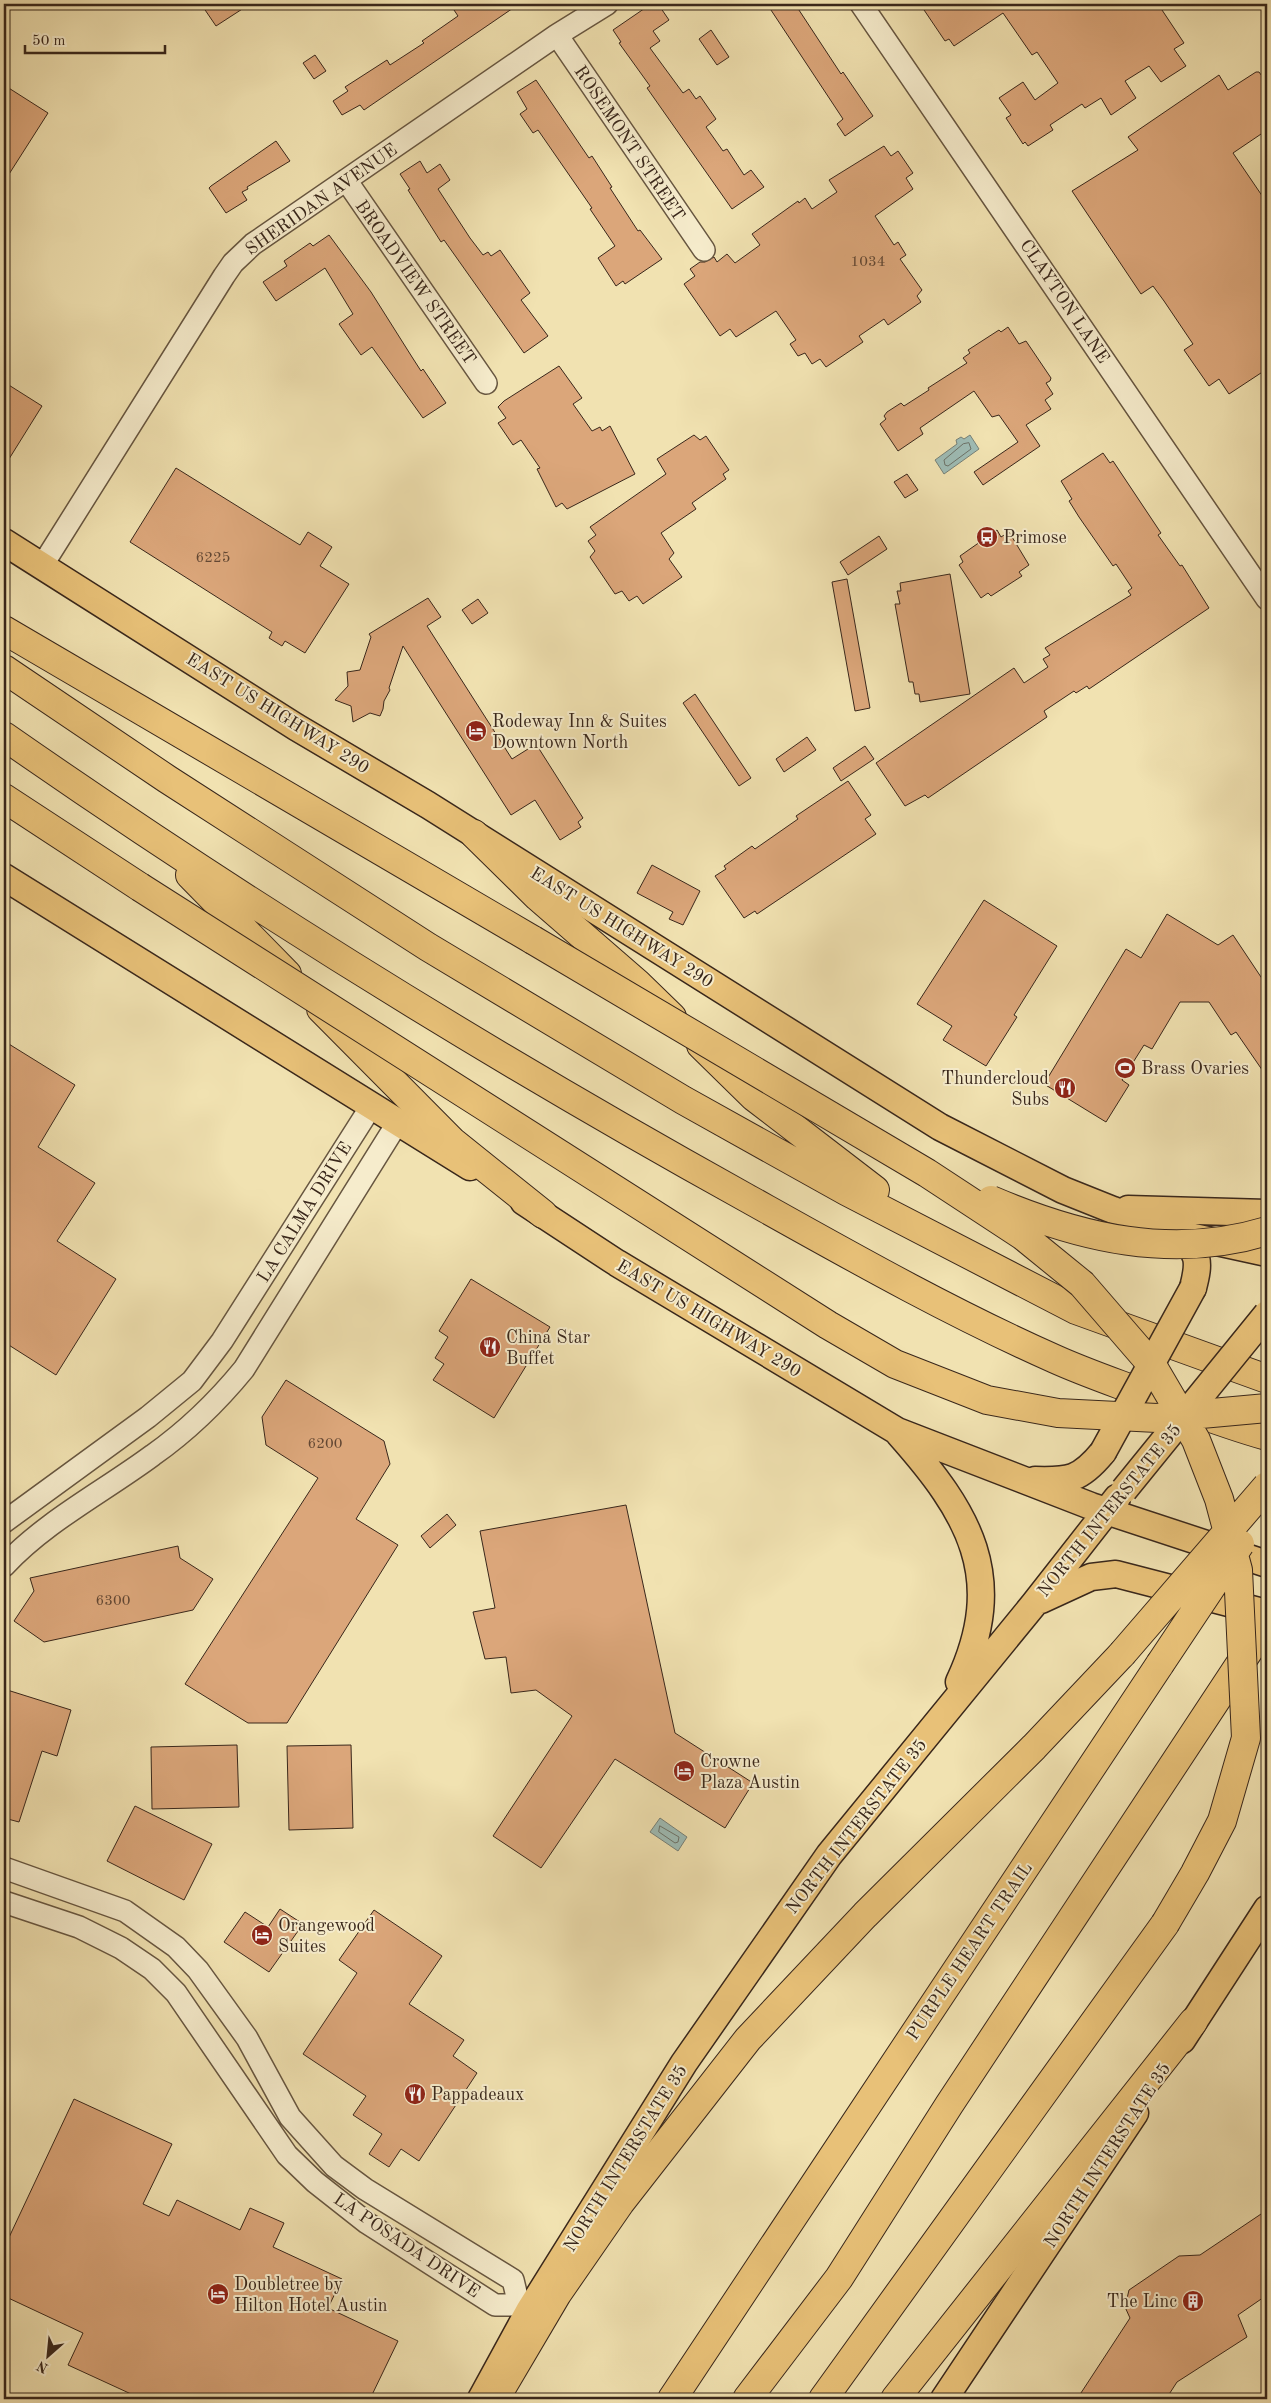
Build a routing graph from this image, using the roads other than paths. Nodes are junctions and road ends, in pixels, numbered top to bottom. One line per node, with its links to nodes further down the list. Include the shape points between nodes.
1 (607, 4): 3 (street, SHERIDAN AVENUE)
2 (862, 4): 9 (street, CLAYTON LANE)
3 (557, 36): 4 (street, SHERIDAN AVENUE); 5 (street, ROSEMONT STREET)
4 (346, 180): 6 (street, BROADVIEW STREET); 8 (street, SHERIDAN AVENUE, via 252,244 233,262)
5 (704, 250)
6 (486, 383)
7 (4, 542): 8 (main road, EAST US HIGHWAY 290)
8 (42, 566): 15 (main road, EAST US HIGHWAY 290, via 296,727)
9 (1267, 599)
10 (4, 630): 19 (highway, bridge)
11 (4, 669): 26 (highway, via 167,780 428,948 692,1105)
12 (4, 736): 14 (highway)
13 (4, 798): 31 (highway, bridge, via 828,1325 895,1364 987,1400 1058,1413 1157,1418)
14 (140, 827): 22 (highway, via 220,903 454,1142); 33 (highway, via 399,994 661,1150 821,1239 977,1323 1058,1361 1231,1426)
15 (474, 834): 20 (main road, EAST US HIGHWAY 290, via 940,1127 1063,1190); 26 (highway, via 538,897 638,983 754,1097 864,1183)
16 (4, 877): 17 (main road, EAST US HIGHWAY 290)
17 (372, 1105): 18 (main road, EAST US HIGHWAY 290); 28 (street, LA CALMA DRIVE)
18 (398, 1122): 22 (main road, EAST US HIGHWAY 290); 29 (street, LA CALMA DRIVE)
19 (927, 1173): 23 (highway, bridge, via 1068,1230 1116,1240 1149,1244 1217,1242); 59 (highway, bridge, via 1023,1236 1082,1284 1152,1365 1196,1440 1219,1500 1238,1570 1246,1738 1222,1821 1165,1924)
20 (1113, 1210): 21 (main road); 24 (main road, EAST US HIGHWAY 290)
21 (1267, 1213)
22 (543, 1214): 32 (main road, EAST US HIGHWAY 290)
23 (1267, 1231)
24 (1180, 1234): 25 (main road, EAST US HIGHWAY 290); 36 (main road, bridge, via 1194,1250 1198,1270 1193,1288 1103,1452 1090,1468 1065,1481)
25 (1267, 1253)
26 (1000, 1272): 30 (highway, via 1076,1310)
27 (1267, 1314): 39 (main road, NORTH INTERSTATE 35, bridge)
28 (236, 1319): 29 (street); 34 (street, LA CALMA DRIVE, via 192,1381)
29 (265, 1334): 35 (street, LA CALMA DRIVE, via 244,1369 224,1393 202,1416)
30 (1267, 1379)
31 (1267, 1408)
32 (897, 1431): 36 (main road, EAST US HIGHWAY 290); 45 (main road, via 953,1501 969,1534 979,1568 982,1600 976,1639)
33 (1267, 1436)
34 (114, 1441): 35 (street); 40 (street, LA CALMA DRIVE)
35 (142, 1463): 42 (street, LA CALMA DRIVE, via 31,1539)
36 (1022, 1479): 39 (main road, EAST US HIGHWAY 290)
37 (1267, 1486): 55 (highway, bridge, via 1122,1654 748,2039 620,2203 557,2294)
38 (1267, 1503): 56 (highway, PURPLE HEART TRAIL, bridge)
39 (1106, 1510): 41 (main road, EAST US HIGHWAY 290); 43 (main road, NORTH INTERSTATE 35)
40 (4, 1522)
41 (1267, 1564)
42 (4, 1566)
43 (1034, 1604): 44 (main road, via 1091,1577 1116,1574); 45 (main road, NORTH INTERSTATE 35)
44 (1266, 1622): 52 (highway, bridge)
45 (948, 1708): 53 (main road, NORTH INTERSTATE 35, via 829,1855 792,1907 684,2063)
46 (4, 1868): 50 (street, LA POSADA DRIVE, via 125,1911 176,1947 210,1985)
47 (4, 1902): 51 (street, LA POSADA DRIVE, via 79,1927 121,1948 152,1969 176,1993)
48 (1267, 1909): 49 (main road, NORTH INTERSTATE 35)
49 (1193, 2022): 60 (highway); 61 (main road, NORTH INTERSTATE 35)
50 (259, 2057): 51 (street); 53 (street, LA POSADA DRIVE, via 290,2117 334,2166 365,2189 513,2280)
51 (230, 2073): 53 (street, LA POSADA DRIVE, via 287,2155 315,2182 367,2223 495,2305)
52 (839, 2278): 57 (highway); 58 (highway)
53 (524, 2308): 54 (main road, NORTH INTERSTATE 35)
54 (481, 2399)
55 (495, 2399)
56 (672, 2399)
57 (747, 2399)
58 (768, 2399)
59 (823, 2399)
60 (895, 2399)
61 (944, 2399)

